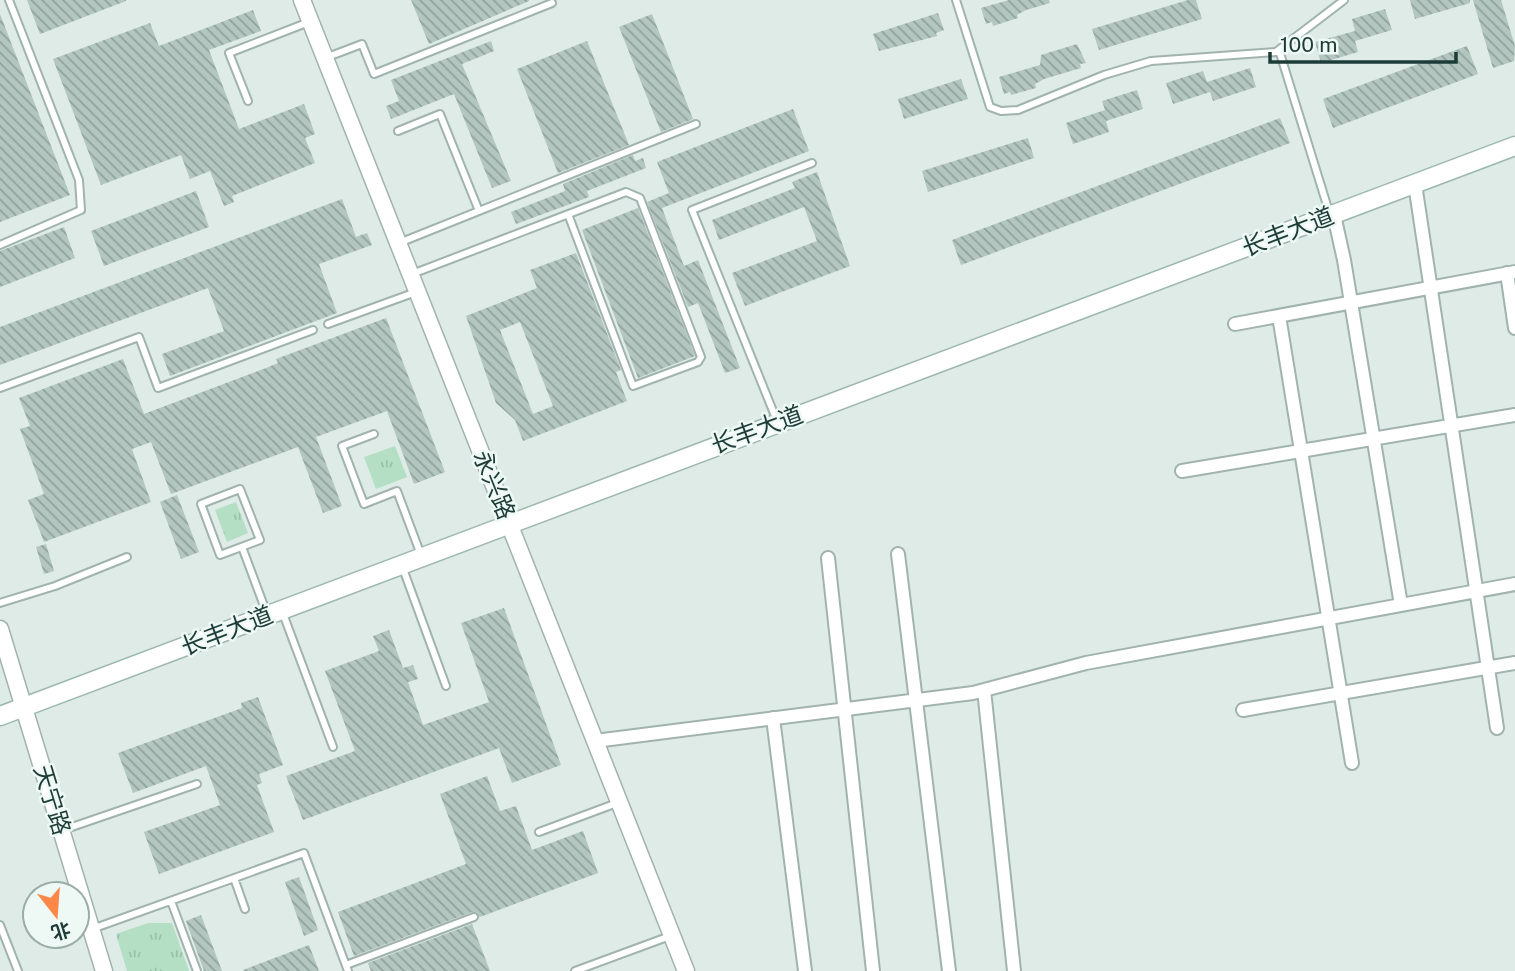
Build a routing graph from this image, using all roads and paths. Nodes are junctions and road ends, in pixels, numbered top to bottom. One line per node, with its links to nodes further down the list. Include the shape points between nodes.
1 (9, 0): 19 (lane, via 82,197 81,210)
2 (302, 0): 6 (street, 永兴路)
3 (956, 0): 7 (lane, via 990,107 1001,111 1030,107 1104,75 1151,61)
4 (1344, 0): 7 (lane)
5 (552, 3): 8 (lane, via 374,74 362,44)
6 (311, 21): 8 (street, 永兴路); 9 (lane, via 229,53)
7 (1279, 50): 17 (lane)
8 (325, 58): 18 (street, 永兴路)
9 (248, 102)
10 (696, 124): 15 (lane)
11 (398, 131): 15 (lane, via 440,114)
12 (1515, 146): 14 (main road, 长丰大道)
13 (812, 163): 32 (lane, via 692,210)
14 (1415, 184): 17 (main road, 长丰大道); 22 (street)
15 (479, 211): 18 (lane)
16 (569, 214): 16 (lane, via 626,192 640,198 701,357 698,362 632,386); 21 (lane)
17 (1332, 215): 24 (street); 32 (main road, 长丰大道)
18 (398, 243): 21 (street, 永兴路)
19 (0, 245)
20 (1511, 272): 22 (street); 28 (street)
21 (411, 274): 23 (street, 永兴路)
22 (1431, 287): 24 (street); 33 (street)
23 (417, 291): 26 (lane); 38 (street, 永兴路)
24 (1351, 302): 25 (street); 35 (street)
25 (1279, 316): 27 (street); 36 (street)
26 (328, 324)
27 (1235, 324)
28 (1515, 328)
29 (313, 330): 30 (lane, via 158,387 139,337)
30 (0, 388)
31 (1515, 415): 33 (street)
32 (778, 422): 38 (main road, 长丰大道)
33 (1451, 426): 35 (street); 46 (street)
34 (374, 434): 41 (lane, via 342,446 364,504 397,491)
35 (1374, 439): 36 (street); 48 (street)
36 (1301, 451): 37 (street); 50 (street)
37 (1182, 471)
38 (509, 523): 41 (main road, 长丰大道); 64 (street, 永兴路)
39 (242, 547): 39 (lane, via 220,555 201,504 240,489 260,540); 49 (lane)
40 (898, 554): 57 (street)
41 (421, 556): 44 (main road, 长丰大道)
42 (127, 557): 47 (lane)
43 (828, 558): 59 (street)
44 (402, 564): 49 (main road, 长丰大道); 54 (lane)
45 (1515, 584): 46 (street)
46 (1476, 591): 48 (street); 53 (street)
47 (0, 603)
48 (1401, 605): 50 (street)
49 (274, 613): 58 (main road, 长丰大道); 65 (lane)
50 (1328, 619): 55 (street, via 1086,663); 56 (street)
51 (0, 629): 58 (street, 天宁路)
52 (1515, 663): 53 (street)
53 (1488, 667): 56 (street); 63 (street)
54 (446, 686)
55 (984, 691): 57 (street); 90 (street)
56 (1340, 693): 60 (street); 66 (street)
57 (916, 700): 59 (street); 89 (street)
58 (24, 707): 61 (main road, 长丰大道); 69 (street, 天宁路)
59 (845, 709): 62 (street); 88 (street)
60 (1243, 710)
61 (0, 716)
62 (773, 718): 64 (street); 87 (street)
63 (1497, 728)
64 (595, 741): 68 (street, 永兴路)
65 (333, 747)
66 (1352, 763)
67 (197, 784): 69 (lane)
68 (619, 802): 70 (lane); 78 (street, 永兴路)
69 (61, 831): 72 (street, 天宁路)
70 (539, 832)
71 (234, 878): 73 (lane); 74 (lane); 81 (lane, via 304,853)
72 (76, 880)
73 (171, 901): 77 (lane); 84 (lane)
74 (245, 909)
75 (474, 917): 81 (lane)
76 (0, 925): 79 (lane)
77 (91, 929): 83 (street, 天宁路)
78 (671, 936): 85 (lane); 86 (street, 永兴路)
79 (9, 948): 80 (lane); 82 (lane)
80 (0, 951)
81 (347, 968)
82 (18, 971)
83 (104, 971)
84 (197, 971)
85 (576, 971)
86 (685, 971)
87 (805, 971)
88 (873, 971)
89 (949, 971)
90 (1014, 971)

